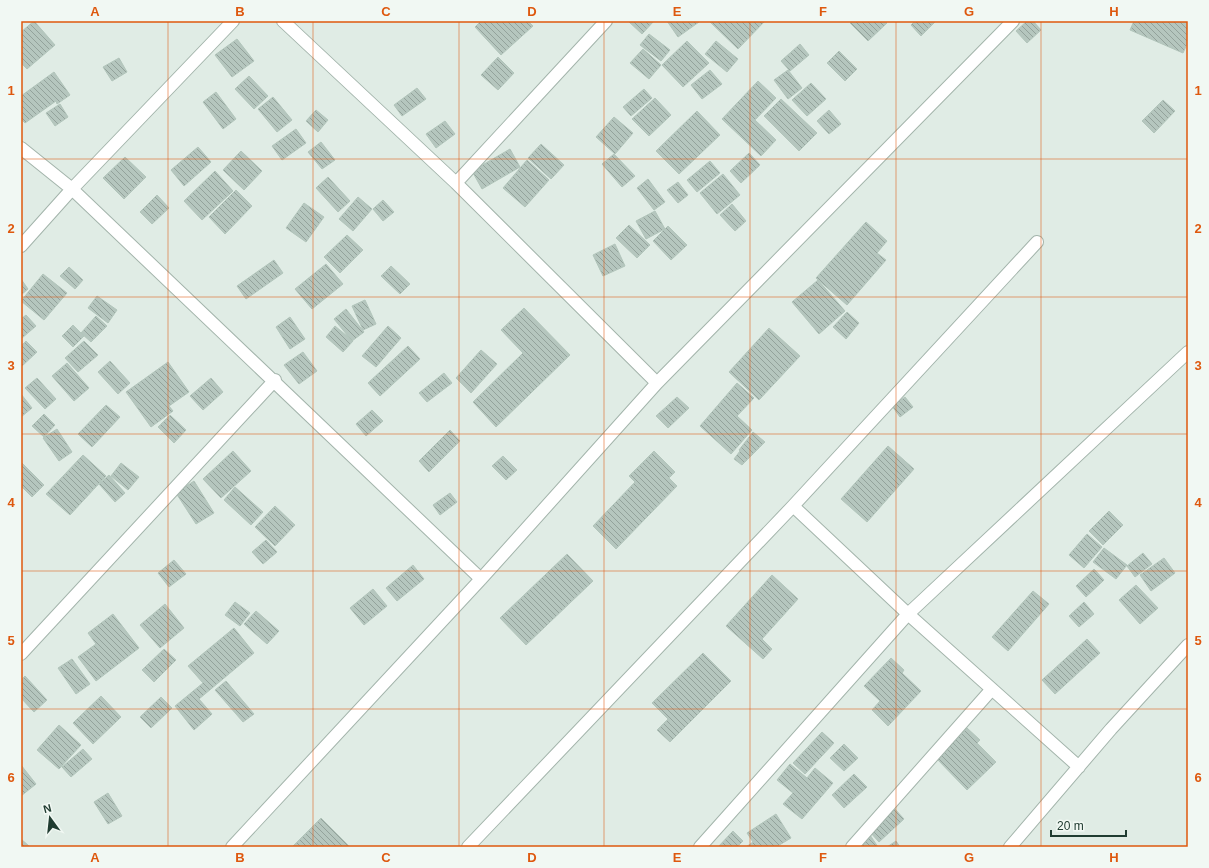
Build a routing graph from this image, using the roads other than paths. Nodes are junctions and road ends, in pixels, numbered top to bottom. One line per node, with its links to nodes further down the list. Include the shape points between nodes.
1 (233, 21): 7 (street)
2 (283, 21): 6 (street)
3 (606, 21): 6 (street)
4 (1013, 21): 12 (street)
5 (21, 148): 7 (street)
6 (456, 183): 12 (street)
7 (72, 190): 9 (street); 11 (street)
8 (1037, 242): 13 (street)
9 (21, 246)
10 (1188, 353): 15 (street)
11 (274, 380): 14 (street); 17 (street)
12 (657, 383): 14 (street)
13 (793, 506): 15 (street); 21 (street)
14 (481, 579): 20 (street)
15 (908, 614): 18 (street); 22 (street)
16 (1188, 645): 19 (street)
17 (21, 654)
18 (992, 689): 19 (street); 23 (street)
19 (1079, 767): 24 (street)
20 (232, 847)
21 (468, 847)
22 (700, 847)
23 (852, 847)
24 (1010, 847)

